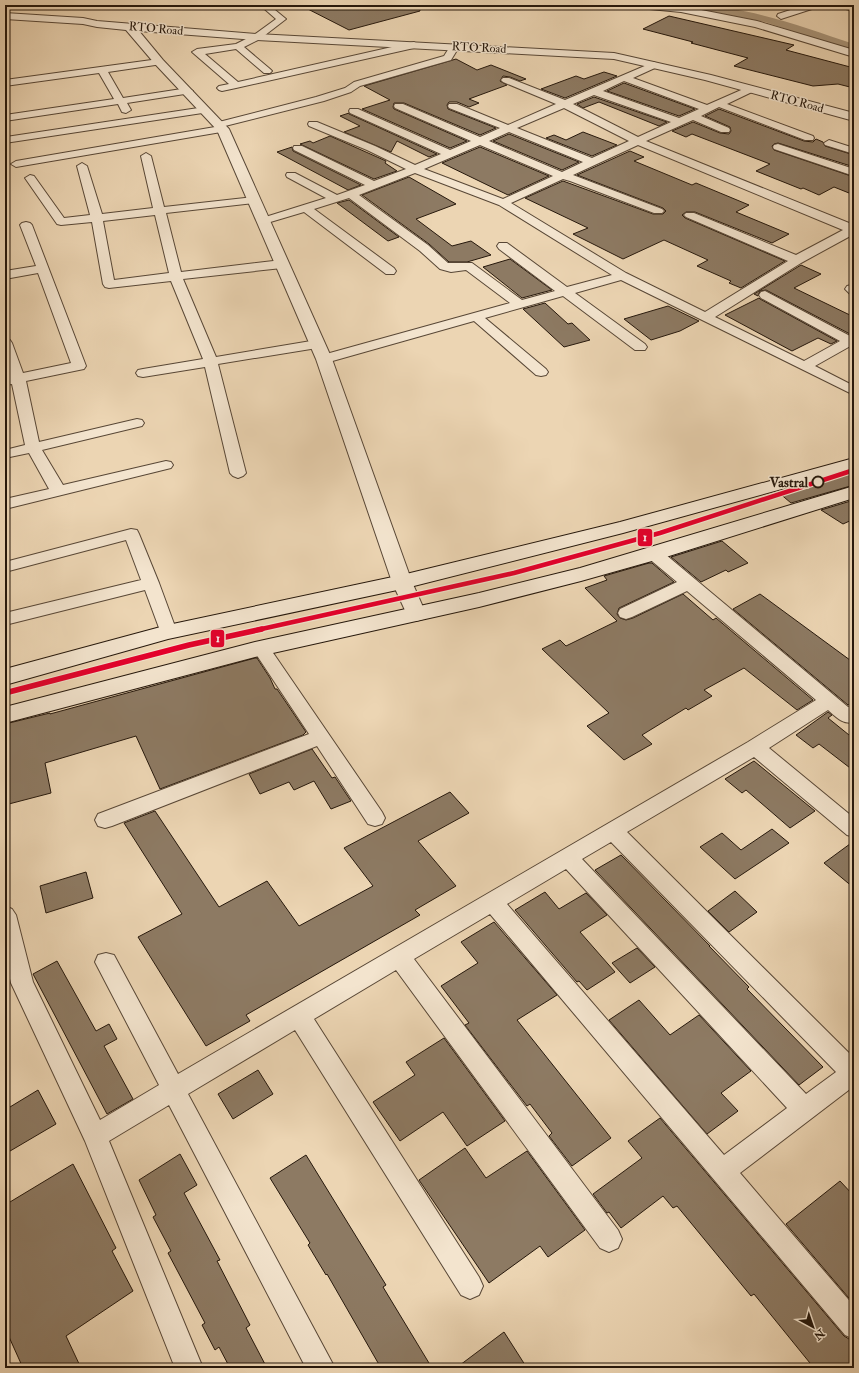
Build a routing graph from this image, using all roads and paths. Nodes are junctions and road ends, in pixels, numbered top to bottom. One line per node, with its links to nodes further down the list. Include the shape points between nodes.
1 (264, 5): 13 (street, via 282,19)
2 (638, 5): 17 (street, via 681,9 757,24)
3 (815, 5): 8 (street)
4 (841, 5): 5 (street)
5 (854, 8)
6 (769, 12): 8 (street)
7 (5, 16): 11 (street, RTO Road)
8 (781, 16): 9 (street)
9 (796, 20)
10 (5, 22): 11 (street, RTO Road, via 74,26)
11 (97, 24): 12 (street, RTO Road)
12 (130, 27): 13 (street, RTO Road); 18 (street)
13 (258, 37): 14 (street, RTO Road); 15 (street)
14 (414, 45): 16 (street, RTO Road); 25 (street)
15 (238, 46): 21 (street); 25 (street, via 197,52)
16 (454, 47): 19 (street, RTO Road, via 614,56); 44 (street, via 448,58 356,84 348,90 320,99)
17 (854, 54)
18 (160, 62): 20 (street); 28 (street)
19 (654, 65): 22 (street); 27 (street, RTO Road)
20 (102, 70): 24 (street); 30 (street)
21 (267, 71)
22 (624, 78): 29 (street); 35 (street)
23 (506, 80): 31 (street)
24 (5, 82)
25 (236, 85): 26 (street)
26 (222, 88)
27 (751, 89): 32 (street); 39 (street, RTO Road)
28 (188, 91): 30 (street); 36 (street)
29 (594, 91): 31 (street); 42 (street)
30 (121, 101): 40 (street); 41 (street)
31 (565, 104): 45 (street); 50 (street)
32 (718, 104): 35 (street); 47 (street)
33 (399, 106): 49 (street)
34 (454, 106): 45 (street)
35 (708, 109): 38 (street)
36 (205, 110): 41 (street); 44 (street)
37 (354, 111): 56 (street)
38 (693, 116): 42 (street); 46 (street)
39 (854, 117)
40 (5, 118)
41 (132, 121): 48 (street); 51 (street)
42 (680, 122): 50 (street)
43 (313, 124): 61 (street)
44 (221, 127): 51 (street); 69 (street)
45 (508, 128): 49 (street); 58 (street)
46 (725, 130)
47 (809, 138)
48 (6, 140)
49 (478, 141): 56 (street); 64 (street)
50 (637, 141): 58 (street); 78 (street)
51 (145, 142): 59 (street)
52 (829, 143): 55 (street)
53 (778, 146): 62 (street)
54 (298, 148): 66 (street)
55 (854, 151)
56 (450, 154): 61 (street)
57 (146, 156): 72 (street)
58 (592, 162): 64 (street)
59 (16, 164)
60 (82, 166): 75 (street)
61 (415, 169): 66 (street); 70 (street)
62 (854, 173)
63 (291, 175): 68 (street)
64 (562, 176): 70 (street); 73 (street)
65 (30, 178): 75 (street, via 61,222)
66 (374, 185): 67 (street)
67 (351, 194): 68 (street); 89 (street, via 444,266 468,266)
68 (336, 199): 71 (street)
69 (254, 200): 72 (street); 76 (street)
70 (503, 203): 86 (street)
71 (307, 209): 76 (street); 83 (street)
72 (160, 210): 75 (street); 85 (street)
73 (658, 211)
74 (690, 215): 80 (street)
75 (97, 218): 85 (street, via 110,284)
76 (263, 221): 81 (street)
77 (26, 224): 82 (street)
78 (853, 229): 80 (street)
79 (503, 246): 87 (street)
80 (797, 260): 91 (street)
81 (282, 264): 85 (street); 94 (street)
82 (43, 269): 84 (street); 101 (street, via 79,366)
83 (390, 271)
84 (5, 275)
85 (176, 276): 97 (street)
86 (622, 276): 87 (street); 91 (street)
87 (566, 291): 89 (street); 95 (street)
88 (765, 295): 92 (street)
89 (519, 304): 90 (street)
90 (475, 316): 96 (street); 99 (street)
91 (707, 317): 98 (street)
92 (852, 340): 98 (street)
93 (5, 343): 101 (street)
94 (317, 344): 96 (street); 97 (street)
95 (640, 347)
96 (324, 359): 114 (street)
97 (210, 362): 100 (street); 108 (street)
98 (804, 366): 102 (street)
99 (541, 372)
100 (143, 373)
101 (11, 380): 104 (street)
102 (854, 391)
103 (137, 423): 104 (street)
104 (33, 447): 105 (street); 109 (street)
105 (5, 454)
106 (854, 463): 114 (street, via 623,527)
107 (166, 465): 109 (street)
108 (238, 473)
109 (59, 492): 111 (street)
110 (854, 492): 112 (street)
111 (5, 504)
112 (653, 553): 116 (street); 118 (street, via 544,584)
113 (5, 567): 115 (street, via 131,534)
114 (402, 582): 118 (street); 120 (street)
115 (151, 583): 119 (street); 120 (street)
116 (690, 584): 117 (street); 123 (street)
117 (626, 613)
118 (416, 614): 121 (street)
119 (5, 619)
120 (168, 632): 122 (street)
121 (261, 648): 124 (street); 126 (street)
122 (5, 677)
123 (829, 701): 125 (street); 127 (street)
124 (5, 714)
125 (852, 718)
126 (320, 737): 128 (street); 129 (street)
127 (755, 747): 130 (street); 131 (street)
128 (375, 818)
129 (105, 820)
130 (854, 829)
131 (613, 831): 132 (street); 139 (street, via 853,1073)
132 (568, 857): 133 (street); 139 (street)
133 (493, 902): 135 (street); 141 (street)
134 (5, 915): 140 (street, via 22,983)
135 (399, 957): 137 (street); 142 (street)
136 (106, 962): 138 (street)
137 (299, 1016): 138 (street); 143 (street)
138 (173, 1089): 140 (street); 146 (street)
139 (804, 1109): 141 (street)
140 (94, 1136): 145 (street)
141 (723, 1171): 144 (street)
142 (609, 1238)
143 (470, 1286)
144 (854, 1326)
145 (189, 1368)
146 (321, 1368)

